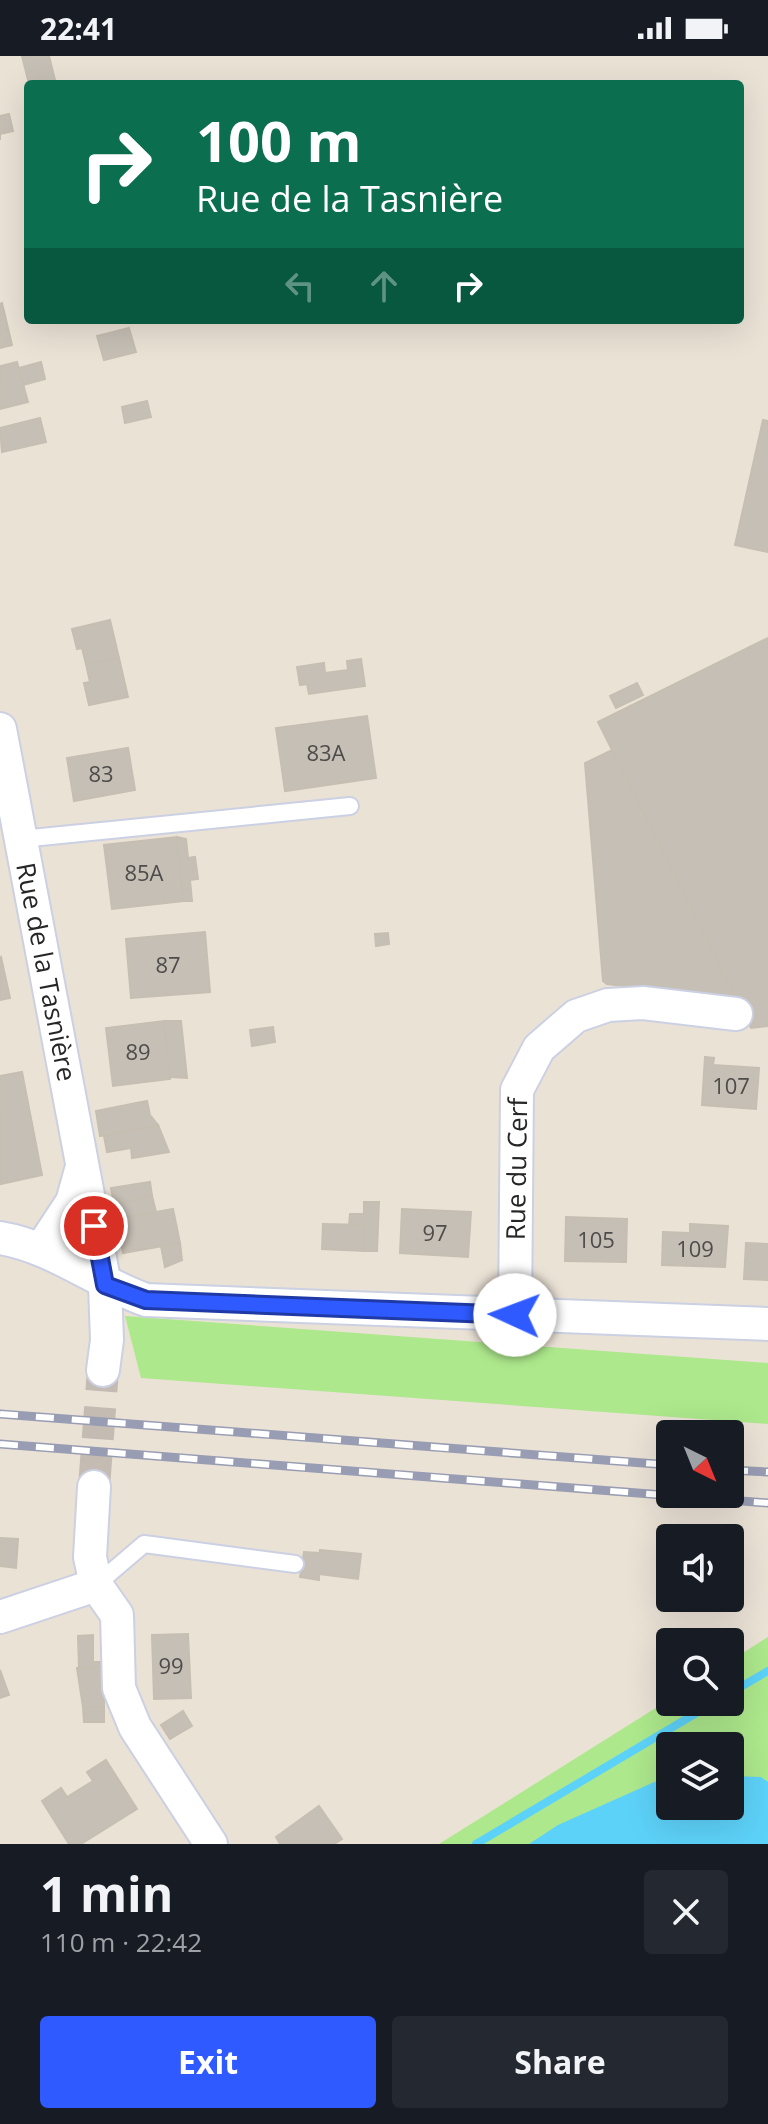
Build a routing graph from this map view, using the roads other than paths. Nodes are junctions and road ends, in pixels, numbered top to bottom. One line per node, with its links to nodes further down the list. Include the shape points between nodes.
1 (0, 729): 3 (street, Rue de la Tasnière)
2 (350, 806): 3 (lane)
3 (21, 839): 5 (street, Rue de la Tasnière)
4 (736, 1014): 9 (street, Rue du Cerf, via 643,1003 608,1005 576,1016 539,1048 517,1090)
5 (82, 1167): 7 (street, Rue de la Tasnière, via 72,1202); 8 (street, Rue de la Tasnière)
6 (0, 1238): 7 (street)
7 (41, 1249): 8 (street)
8 (105, 1285): 9 (street, via 146,1300); 11 (street, Rue de la Tasnière)
9 (515, 1315): 10 (street)
10 (768, 1324)
11 (103, 1370)
12 (94, 1487): 14 (street, via 90,1557)
13 (295, 1564): 14 (lane, via 144,1544)
14 (96, 1585): 15 (street); 16 (street, via 117,1615 119,1688 135,1727)
15 (0, 1617)
16 (211, 1844)

